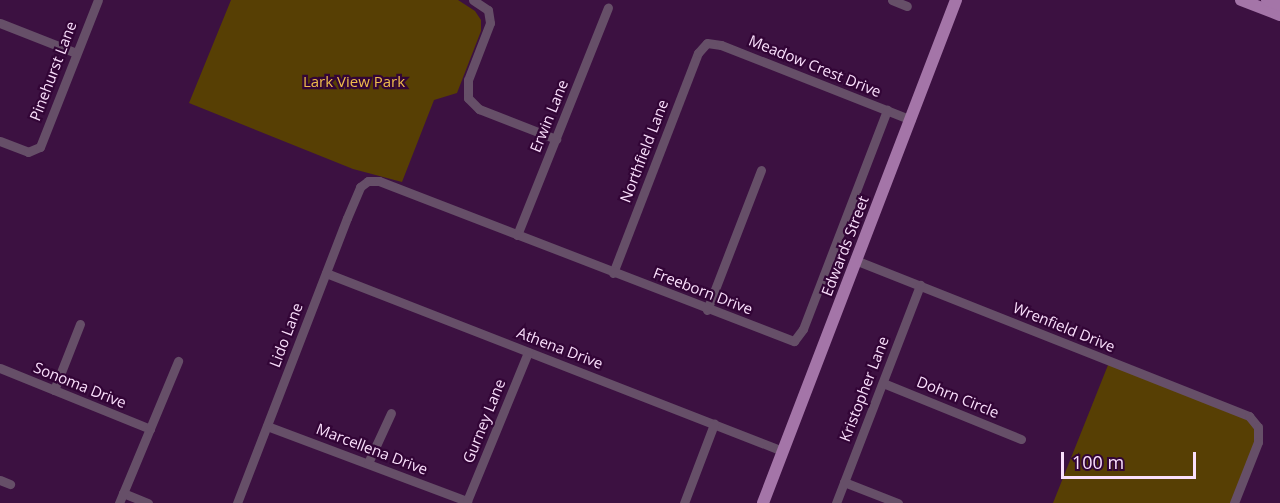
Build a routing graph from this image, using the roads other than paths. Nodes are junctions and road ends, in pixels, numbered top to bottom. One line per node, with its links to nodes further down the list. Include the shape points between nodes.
1 (98, 0): 13 (street, Pinehurst Lane)
2 (473, 0): 16 (street, via 488,10 490,23 468,80 468,98 479,109)
3 (892, 0): 8 (street)
4 (956, 0): 15 (main road, Edwards Street)
5 (1241, 0): 10 (main road)
6 (1267, 0): 7 (main road)
7 (1280, 5)
8 (907, 6)
9 (608, 8): 16 (street, Erwin Lane)
10 (1280, 15)
11 (0, 23): 13 (street)
12 (708, 43): 14 (street, Meadow Crest Drive); 23 (street, Northfield Lane, via 699,53)
13 (76, 53): 17 (street, Pinehurst Lane, via 35,152)
14 (887, 110): 15 (street, Meadow Crest Drive); 25 (street, Freeborn Drive, via 800,336 789,340)
15 (911, 120): 21 (main road, Edwards Street)
16 (556, 139): 20 (street, Erwin Lane)
17 (0, 141)
18 (761, 170): 25 (street)
19 (368, 181): 20 (street, Freeborn Drive, via 379,181); 22 (street, Lido Lane, via 357,193)
20 (517, 235): 23 (street, Freeborn Drive)
21 (855, 260): 24 (street, Wrenfield Drive); 37 (main road, Edwards Street)
22 (326, 273): 27 (street, Athena Drive); 34 (street, Lido Lane)
23 (613, 273): 25 (street, Freeborn Drive)
24 (920, 285): 30 (street, Kristopher Lane); 51 (street, Wrenfield Drive, via 1249,416 1258,427 1258,442)
25 (707, 310)
26 (80, 324): 31 (street)
27 (528, 352): 33 (street, Athena Drive); 43 (street, Gurney Lane)
28 (178, 361): 35 (street)
29 (0, 368): 31 (street, Sonoma Drive)
30 (883, 383): 36 (street, Dohrn Circle); 40 (street, Kristopher Lane)
31 (54, 390): 35 (street, Sonoma Drive)
32 (391, 413): 38 (street)
33 (714, 424): 37 (street, Athena Drive); 47 (street)
34 (267, 426): 38 (street, Marcellena Drive); 46 (street, Lido Lane)
35 (150, 429): 42 (street)
36 (1022, 439)
37 (783, 451): 48 (main road, Edwards Street)
38 (368, 464): 43 (street, Marcellena Drive)
39 (0, 480): 41 (street)
40 (844, 482): 49 (street, Kristopher Lane); 50 (street)
41 (10, 484)
42 (123, 493): 44 (street); 45 (street)
43 (467, 501)
44 (119, 503)
45 (148, 503)
46 (237, 503)
47 (684, 503)
48 (763, 503)
49 (836, 503)
50 (898, 503)
51 (1234, 503)

